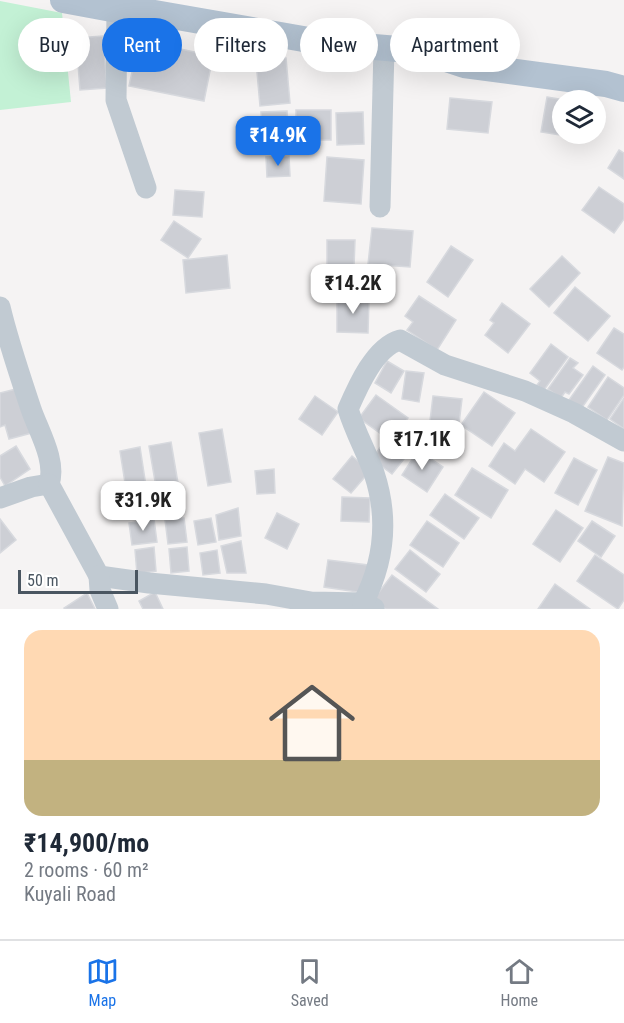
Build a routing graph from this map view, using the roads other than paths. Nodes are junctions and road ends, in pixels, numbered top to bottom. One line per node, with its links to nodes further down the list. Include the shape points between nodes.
1 (63, 0): 2 (main road)
2 (117, 10): 3 (main road, via 154,12 326,43); 5 (street, via 117,100)
3 (384, 48): 4 (main road, via 422,51 464,65); 6 (street)
4 (624, 89)
5 (146, 188)
6 (380, 207)
7 (0, 307): 9 (street, via 47,453)
8 (624, 441): 12 (street, via 525,391 445,365 400,340 388,343 348,409 374,474 385,535)
9 (49, 484): 10 (street); 11 (street)
10 (0, 498)
11 (99, 576): 12 (street); 13 (street)
12 (369, 606)
13 (108, 609)

